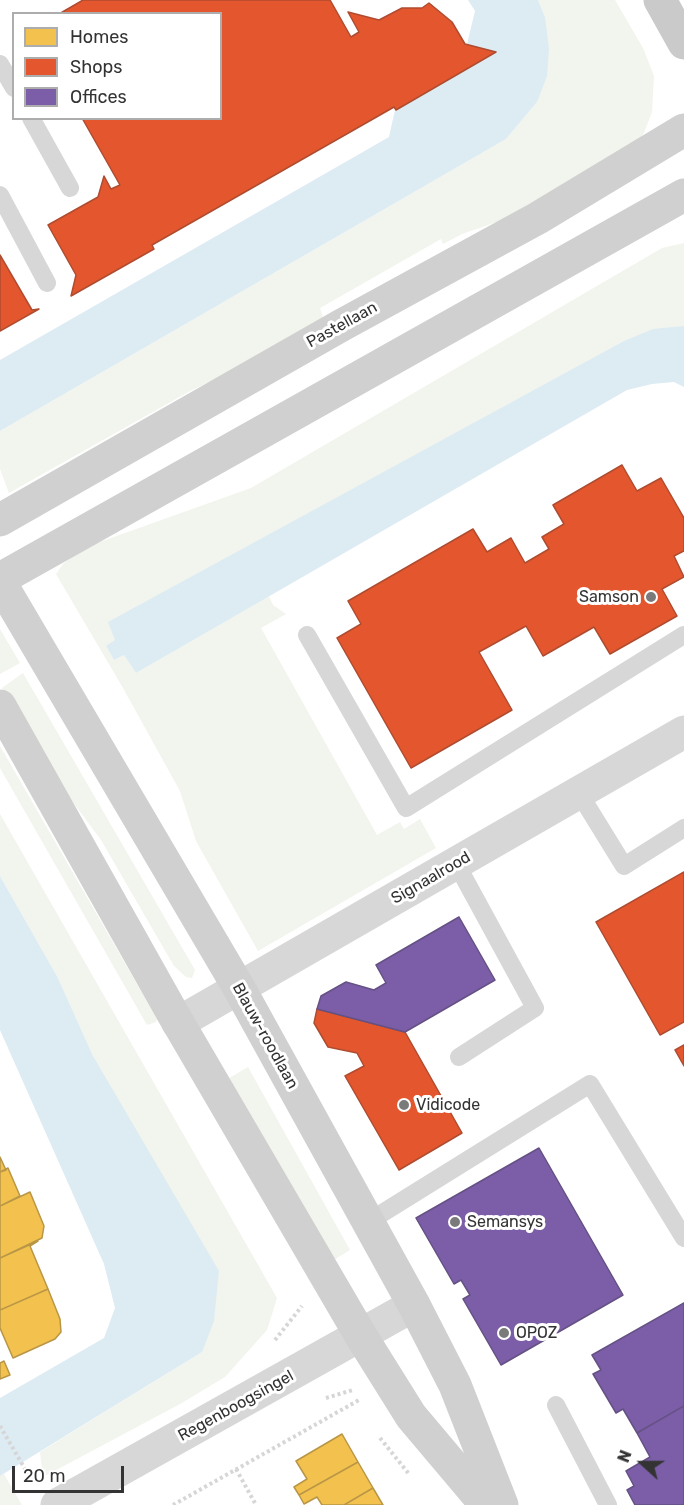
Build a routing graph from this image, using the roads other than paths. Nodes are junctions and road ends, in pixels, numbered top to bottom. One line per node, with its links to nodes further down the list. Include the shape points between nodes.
1 (660, 0): 2 (main road)
2 (684, 43)
3 (0, 64): 4 (lane)
4 (12, 85)
5 (32, 120): 7 (lane)
6 (684, 130): 11 (street, Pastellaan, via 538,218)
7 (70, 188)
8 (0, 195): 10 (lane)
9 (684, 195): 12 (street)
10 (47, 283)
11 (0, 520)
12 (0, 580): 20 (street, Blauw-roodlaan)
13 (307, 635): 14 (lane, via 406,808)
14 (684, 635)
15 (0, 706): 21 (street)
16 (684, 732): 17 (street, Signaalrood)
17 (579, 793): 18 (lane, via 624,866); 19 (street, Signaalrood)
18 (684, 828)
19 (456, 863): 20 (street, Signaalrood); 22 (lane, via 536,1008)
20 (239, 988): 21 (street, Signaalrood); 23 (street, Blauw-roodlaan)
21 (178, 1023): 26 (street)
22 (459, 1057)
23 (368, 1222): 24 (lane, via 590,1084); 25 (street, Blauw-roodlaan)
24 (684, 1238)
25 (414, 1305): 26 (street, Regenboogsingel); 30 (street, Blauw-roodlaan, via 455,1385)
26 (361, 1336): 28 (street, Regenboogsingel); 29 (street, via 411,1416)
27 (556, 1405): 31 (lane)
28 (57, 1505)
29 (486, 1505)
30 (502, 1505)
31 (608, 1505)

